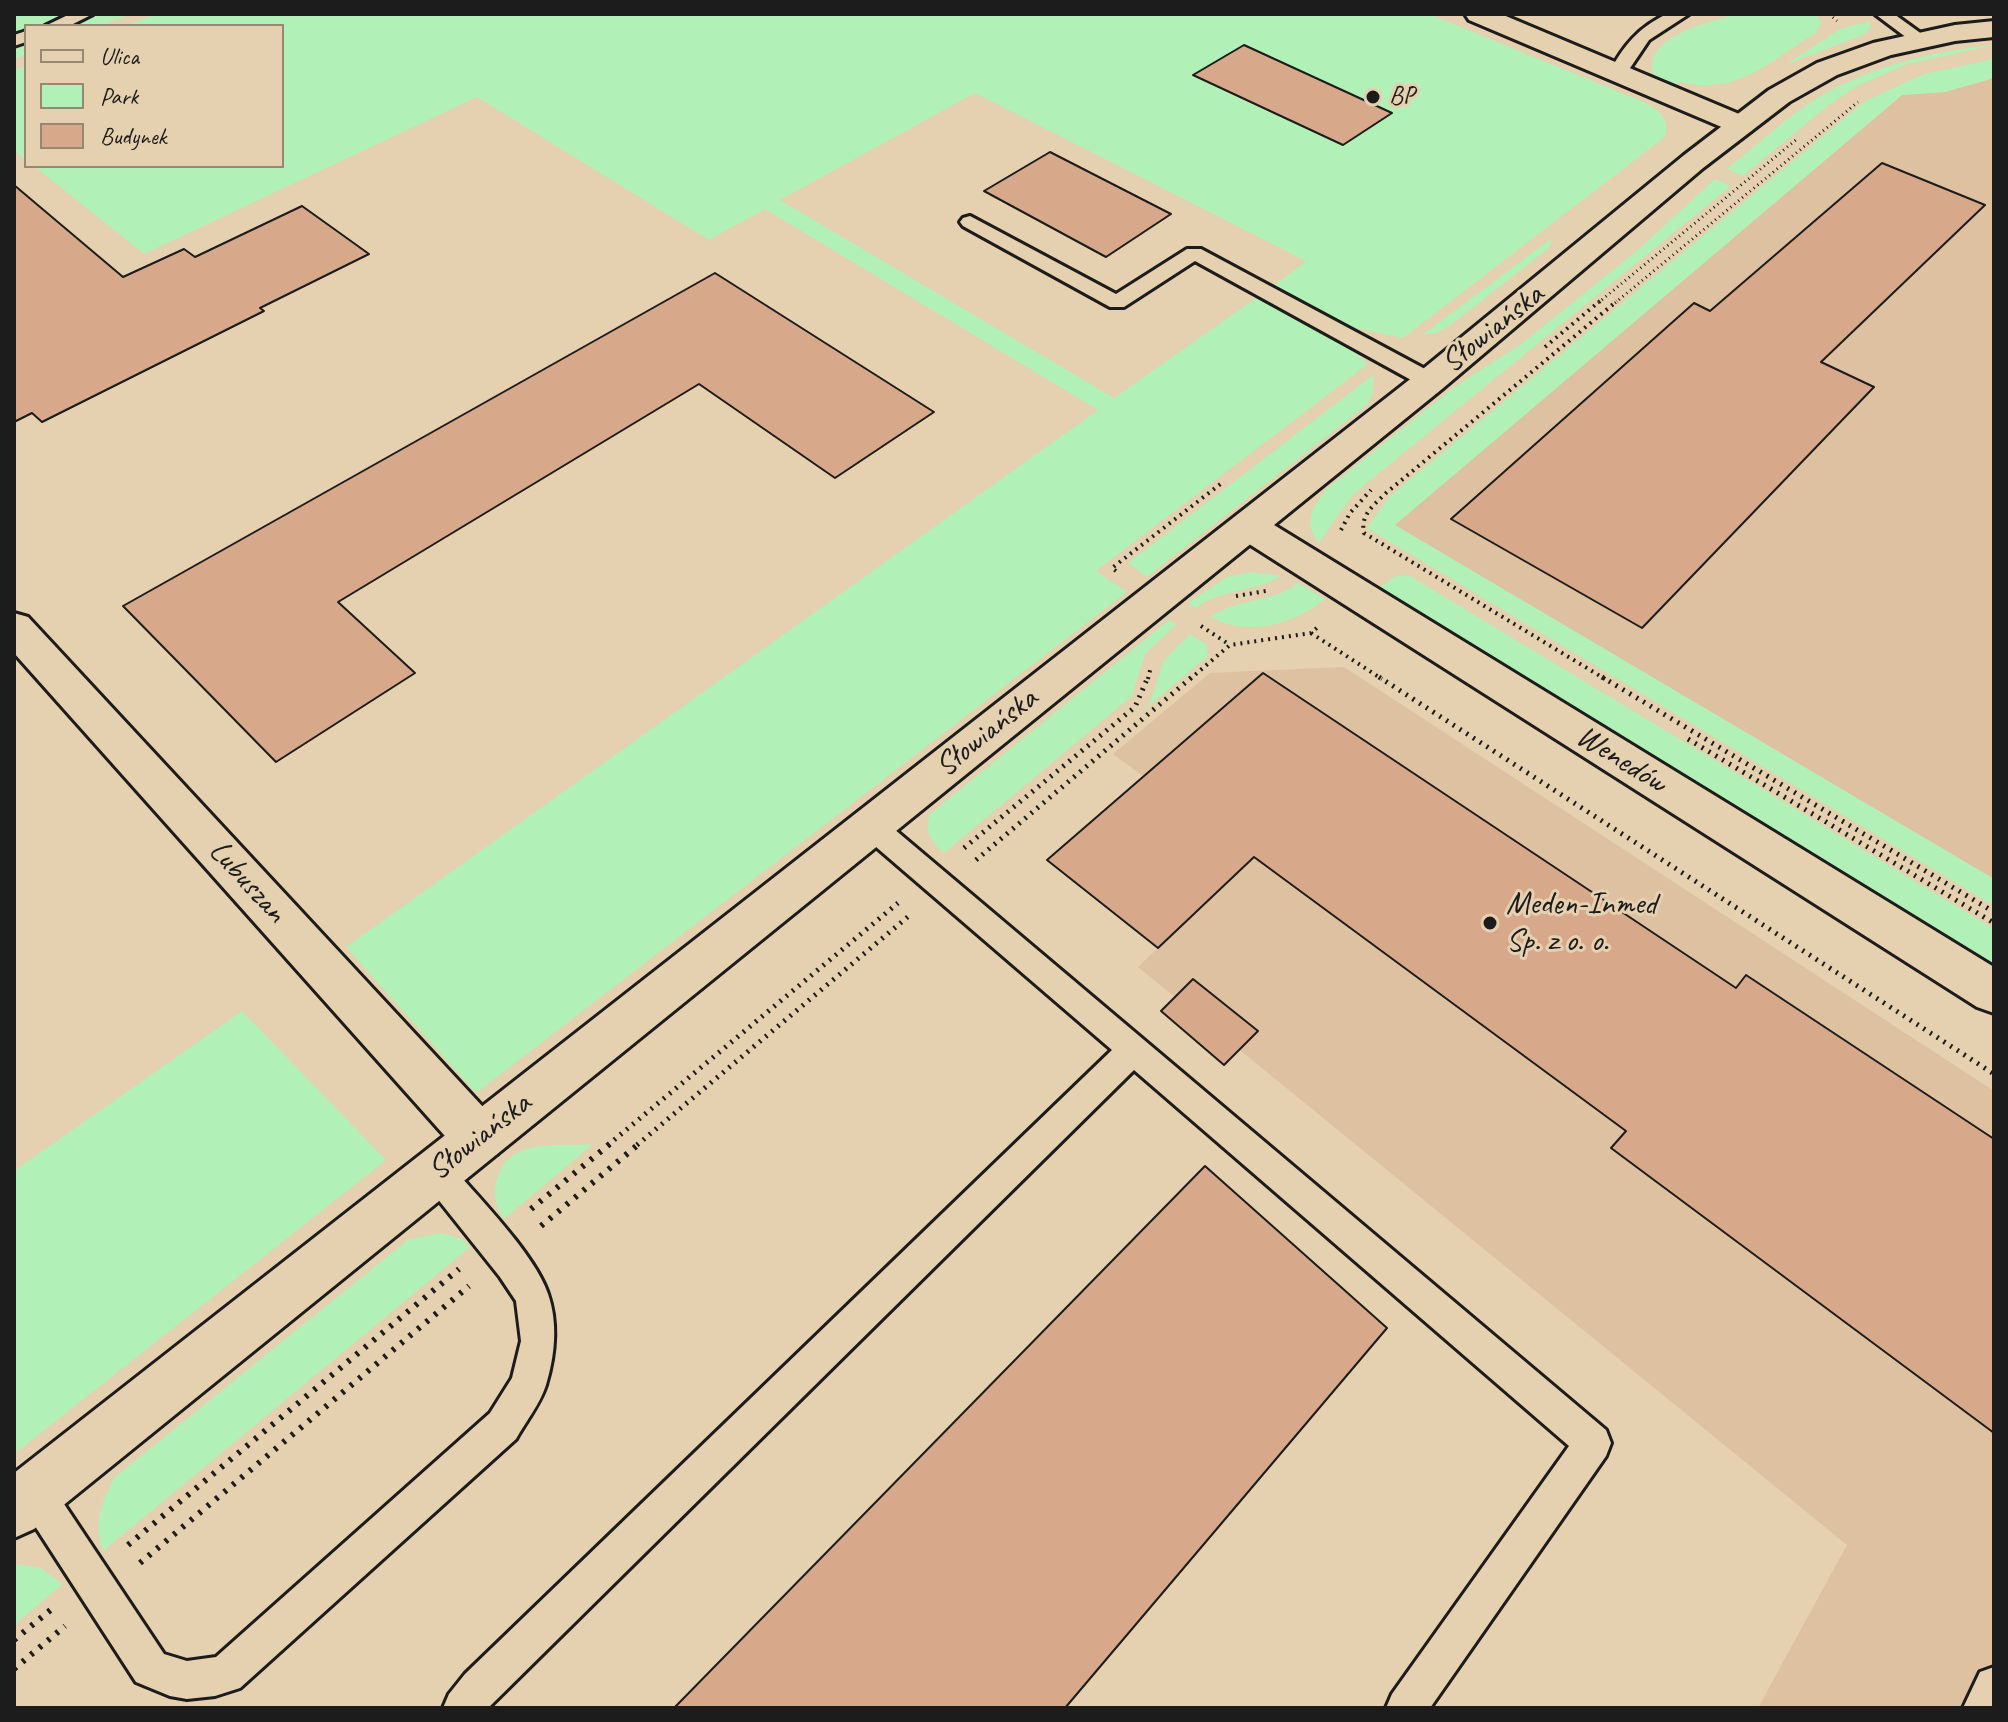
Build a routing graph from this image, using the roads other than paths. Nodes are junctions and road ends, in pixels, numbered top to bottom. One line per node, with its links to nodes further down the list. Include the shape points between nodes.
1 (85, 14): 5 (lane)
2 (1478, 14): 8 (main road)
3 (1681, 14): 8 (lane, via 1638,38)
4 (1883, 14): 7 (lane)
5 (58, 24)
6 (1994, 29): 7 (main road, Słowiańska)
7 (1921, 40): 9 (main road, Słowiańska, via 1827,69)
8 (1618, 73): 9 (main road)
9 (1741, 125): 11 (main road, Słowiańska)
10 (970, 222): 11 (lane, via 1117,303 1194,253)
11 (1430, 381): 12 (main road, Słowiańska)
12 (1248, 526): 14 (main road, Słowiańska); 15 (main road, Wenedów)
13 (14, 627): 17 (main road, Lubuszan)
14 (871, 826): 16 (lane); 17 (main road, Słowiańska)
15 (1994, 992)
16 (1134, 1049): 21 (lane); 22 (lane, via 1593,1443)
17 (479, 1138): 18 (main road, Słowiańska)
18 (436, 1172): 19 (main road, Słowiańska); 19 (lane, via 532,1296 538,1341 528,1385 503,1426 226,1674 193,1682 150,1668)
19 (25, 1501)
20 (1994, 1686): 23 (lane)
21 (463, 1708)
22 (1406, 1708)
23 (1983, 1708)

